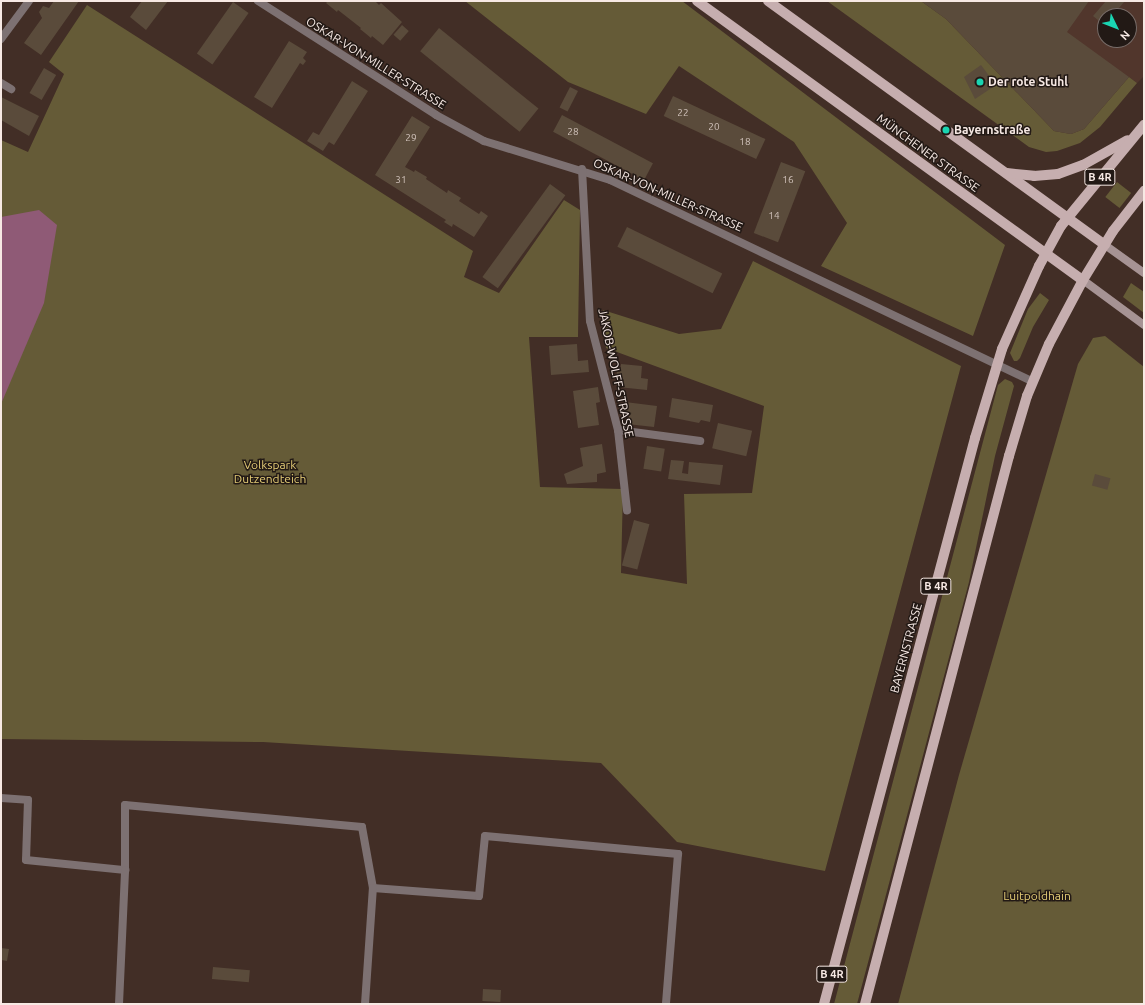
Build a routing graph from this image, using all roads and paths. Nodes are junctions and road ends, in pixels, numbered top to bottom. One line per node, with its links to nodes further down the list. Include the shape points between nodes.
1 (29, 1): 5 (street)
2 (258, 1): 10 (street, OSKAR-VON-MILLER-STRASSE, via 436,115 484,141)
3 (697, 1): 15 (main road, MÜNCHENER STRASSE)
4 (768, 1): 11 (main road)
5 (1, 39)
6 (1, 83): 7 (street)
7 (11, 89)
8 (1144, 125): 9 (main road, B 4R)
9 (1134, 137): 11 (main road, via 1083,165 1058,174 1034,176); 13 (main road, B 4R)
10 (582, 170): 19 (street, OSKAR-VON-MILLER-STRASSE, via 630,189); 21 (street, JAKOB-WOLFF-STRASSE, via 590,320)
11 (1005, 172): 13 (main road)
12 (1144, 191): 14 (main road)
13 (1067, 218): 14 (main road); 15 (main road, BAYERNSTRASSE / B 4R)
14 (1105, 245): 16 (main road); 17 (main road)
15 (1045, 254): 17 (main road, MÜNCHENER STRASSE); 19 (main road, BAYERNSTRASSE / B 4R, via 1013,322)
16 (1144, 273)
17 (1083, 280): 18 (main road, MÜNCHENER STRASSE); 20 (main road, via 1055,332)
18 (1144, 325)
19 (997, 365): 20 (street, OSKAR-VON-MILLER-STRASSE); 30 (main road, BAYERNSTRASSE / B 4R, via 975,438)
20 (1033, 382): 31 (main road, via 1007,463)
21 (618, 430): 22 (street); 23 (street, JAKOB-WOLFF-STRASSE)
22 (700, 441)
23 (627, 510)
24 (1, 798): 25 (street, via 28,800 26,860)
25 (125, 870): 26 (street, via 125,804 362,827); 27 (street)
26 (373, 888): 28 (street); 29 (street, via 479,896 485,836 678,854)
27 (118, 1004)
28 (365, 1004)
29 (666, 1004)
30 (824, 1004)
31 (865, 1004)

